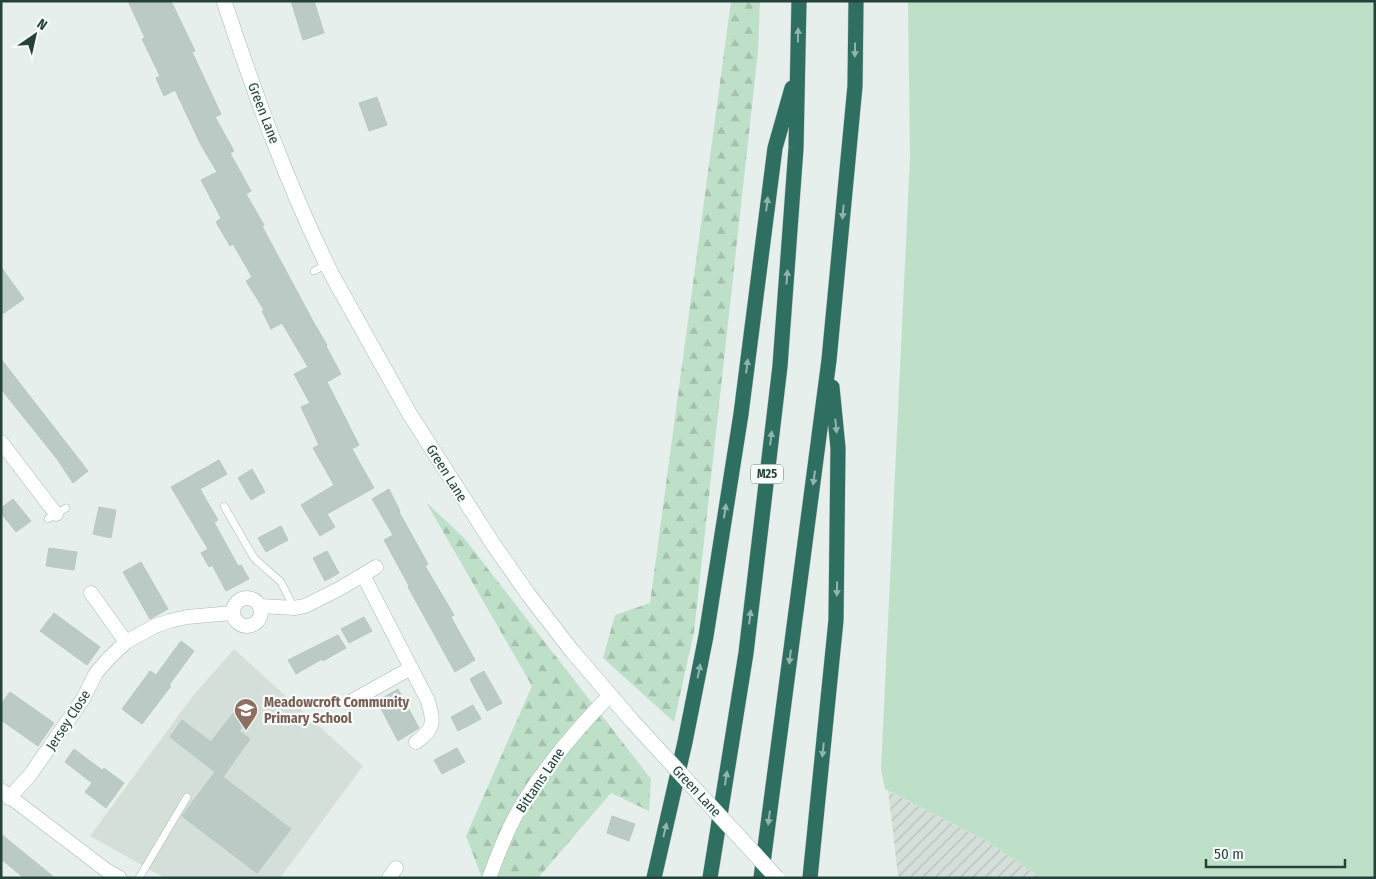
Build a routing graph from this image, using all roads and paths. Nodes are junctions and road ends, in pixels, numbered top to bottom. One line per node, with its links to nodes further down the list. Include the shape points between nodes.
1 (224, 1): 17 (street, Green Lane, via 320,268 493,544 572,652)
2 (799, 1): 4 (highway, M25, one-way to 2)
3 (856, 1): 5 (highway, one-way to 5, via 855,86)
4 (798, 68): 25 (highway, M25, one-way to 4, via 706,636 741,414 774,148); 26 (highway, M25, one-way to 4, via 746,653 780,366 796,148)
5 (829, 360): 27 (highway, one-way to 27); 29 (highway, one-way to 29, via 838,448 836,620)
6 (1, 442): 8 (street)
7 (224, 506): 13 (lane, via 254,558 281,582)
8 (57, 514)
9 (376, 567): 10 (street)
10 (363, 575): 13 (street, via 322,598); 16 (street)
11 (91, 593): 15 (street)
12 (261, 606): 13 (street); 14 (street, via 257,600 244,597 238,600); 14 (street, via 260,620 254,625 240,625)
13 (294, 608)
14 (232, 613): 15 (street, Jersey Close, via 170,621)
15 (126, 642): 20 (street, Jersey Close, via 96,673 83,699 36,768)
16 (411, 668): 18 (street); 19 (street, via 433,717 426,735)
17 (610, 695): 24 (street, Bittams Lane, via 571,736 532,789 516,816); 28 (street, Green Lane, bridge)
18 (350, 702)
19 (416, 742)
20 (5, 794): 22 (street)
21 (187, 797): 23 (lane)
22 (120, 878)
23 (139, 878)
24 (489, 878)
25 (654, 878)
26 (710, 878)
27 (761, 878)
28 (777, 878)
29 (810, 878)

